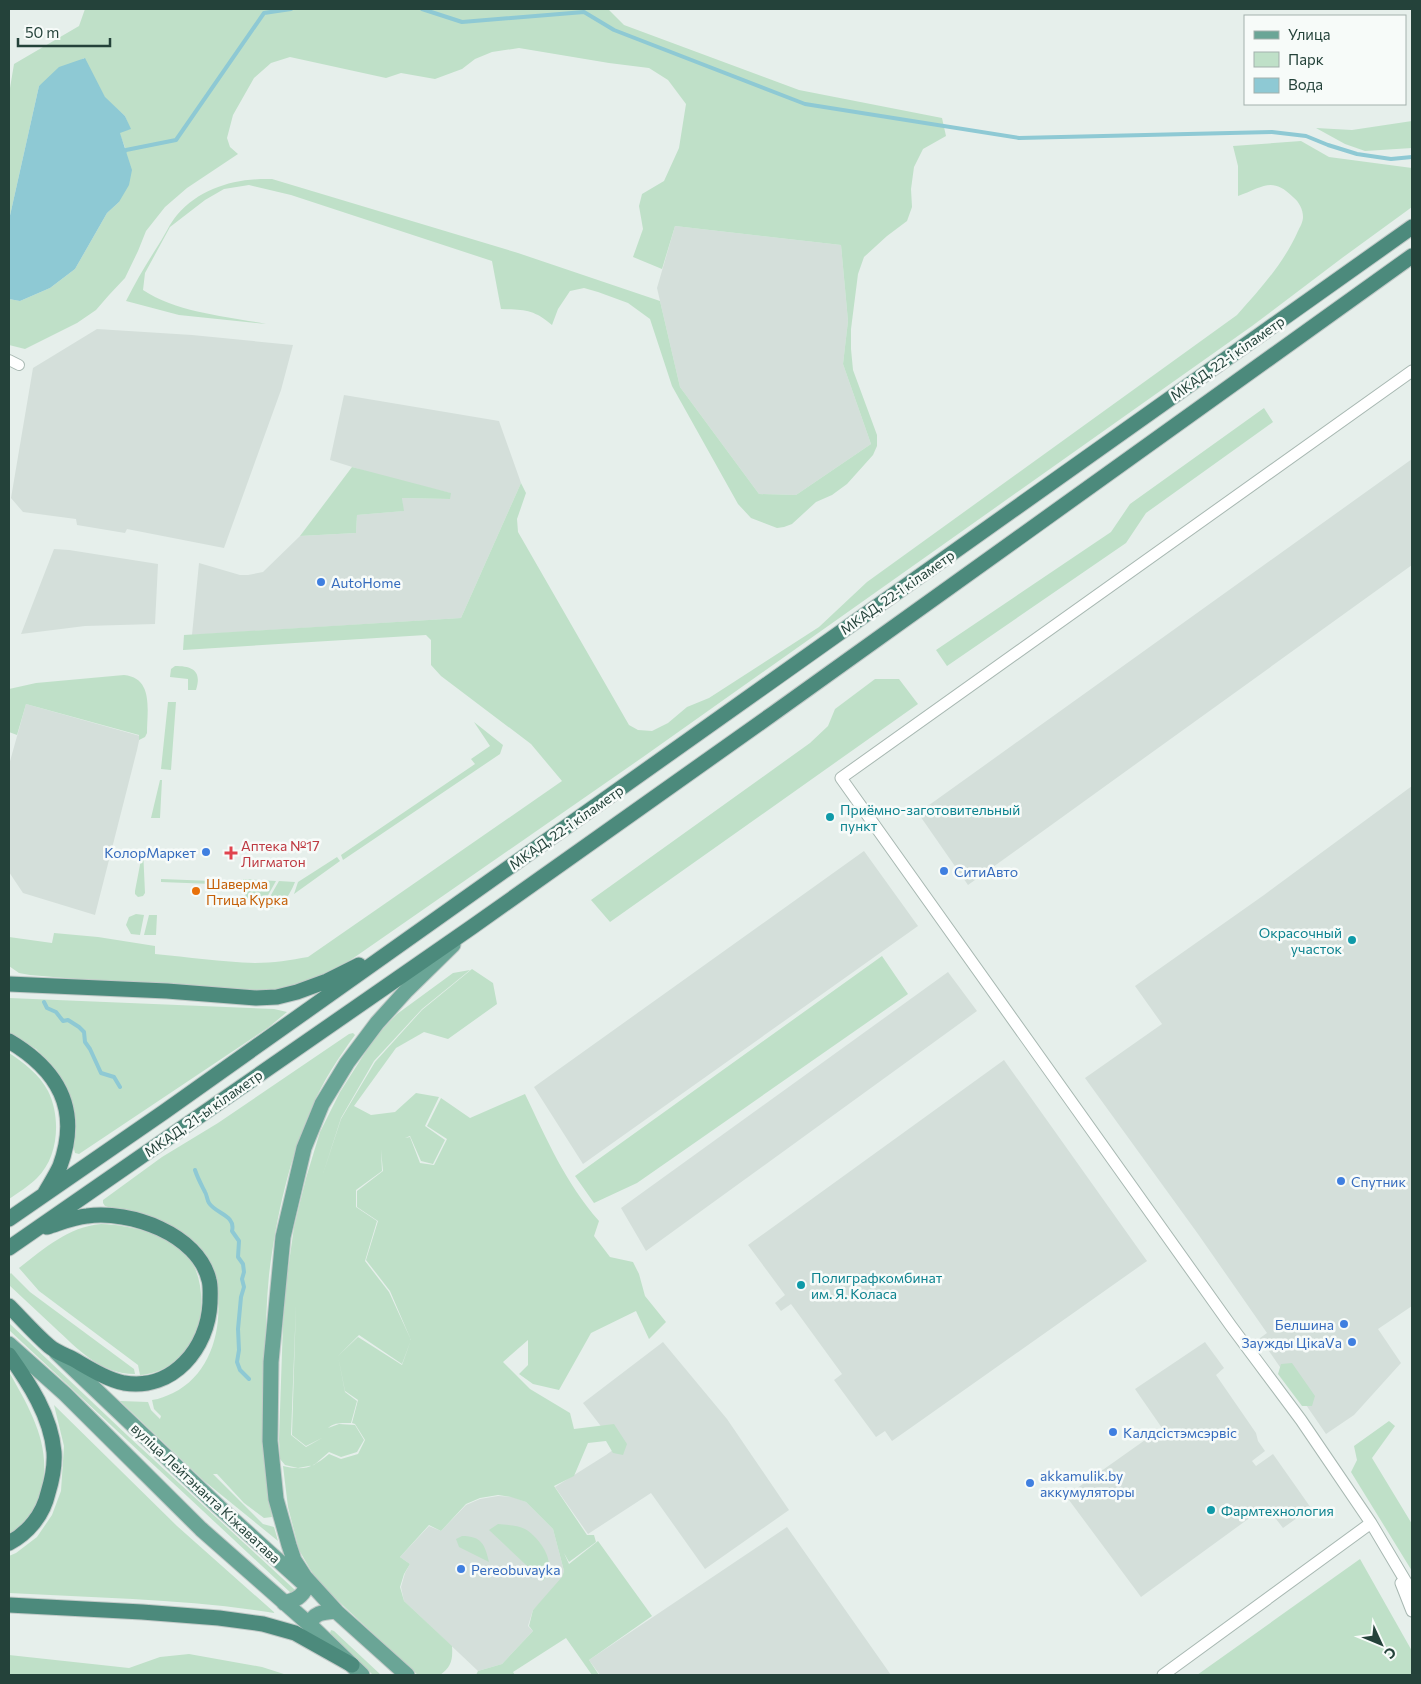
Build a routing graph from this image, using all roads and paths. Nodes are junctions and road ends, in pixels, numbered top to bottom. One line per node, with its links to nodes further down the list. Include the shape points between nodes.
1 (1412, 227): 7 (highway, МКАД, 22-і кіламетр)
2 (1412, 256): 6 (highway, МКАД, 22-і кіламетр)
3 (9, 360): 4 (street)
4 (19, 365)
5 (1412, 371): 20 (street, via 842,778 1226,1319 1302,1420)
6 (472, 927): 9 (highway, МКАД, 22-і кіламетр); 27 (main road, via 377,1023 322,1104 304,1148 283,1237 271,1362 270,1442 276,1498 294,1560 305,1577)
7 (400, 944): 8 (highway, МКАД, 22-і кіламетр); 10 (highway, via 327,981 277,997)
8 (381, 958): 12 (highway, МКАД, 21-ы кіламетр)
9 (397, 979): 14 (highway, МКАД, 21-ы кіламетр)
10 (9, 984)
11 (9, 1041): 12 (highway, via 27,1051 44,1067 56,1081 63,1097 68,1120 66,1145)
12 (44, 1196): 13 (highway, МКАД, 21-ы кіламетр)
13 (9, 1219)
14 (34, 1231): 15 (highway, МКАД, 21-ы кіламетр); 18 (highway, via 87,1216 111,1215 135,1220 155,1226 189,1247 206,1270 210,1282 210,1313 197,1350 168,1377 125,1383)
15 (15, 1244)
16 (9, 1306): 18 (highway, вуліца Лейтэнанта Кіжаватава)
17 (9, 1344): 25 (main road, вуліца Лейтэнанта Кіжаватава, via 65,1394 200,1529)
18 (51, 1348): 23 (main road, вуліца Лейтэнанта Кіжаватава)
19 (9, 1354): 21 (highway, via 25,1376 42,1410 54,1451 53,1475 46,1503 34,1523)
20 (1371, 1523): 22 (street); 32 (street)
21 (9, 1543)
22 (1390, 1553): 24 (street); 28 (street)
23 (307, 1586): 25 (main road, via 302,1595); 27 (main road, вуліца Лейтэнанта Кіжаватава)
24 (1412, 1592)
25 (284, 1603): 29 (main road, вуліца Лейтэнанта Кіжаватава)
26 (9, 1605): 30 (highway, via 142,1612 263,1624 295,1633)
27 (336, 1610): 29 (main road, via 315,1615); 31 (main road, вуліца Лейтэнанта Кіжаватава)
28 (1412, 1612)
29 (310, 1625): 30 (main road, вуліца Лейтэнанта Кіжаватава)
30 (357, 1670)
31 (407, 1675)
32 (1163, 1675)

